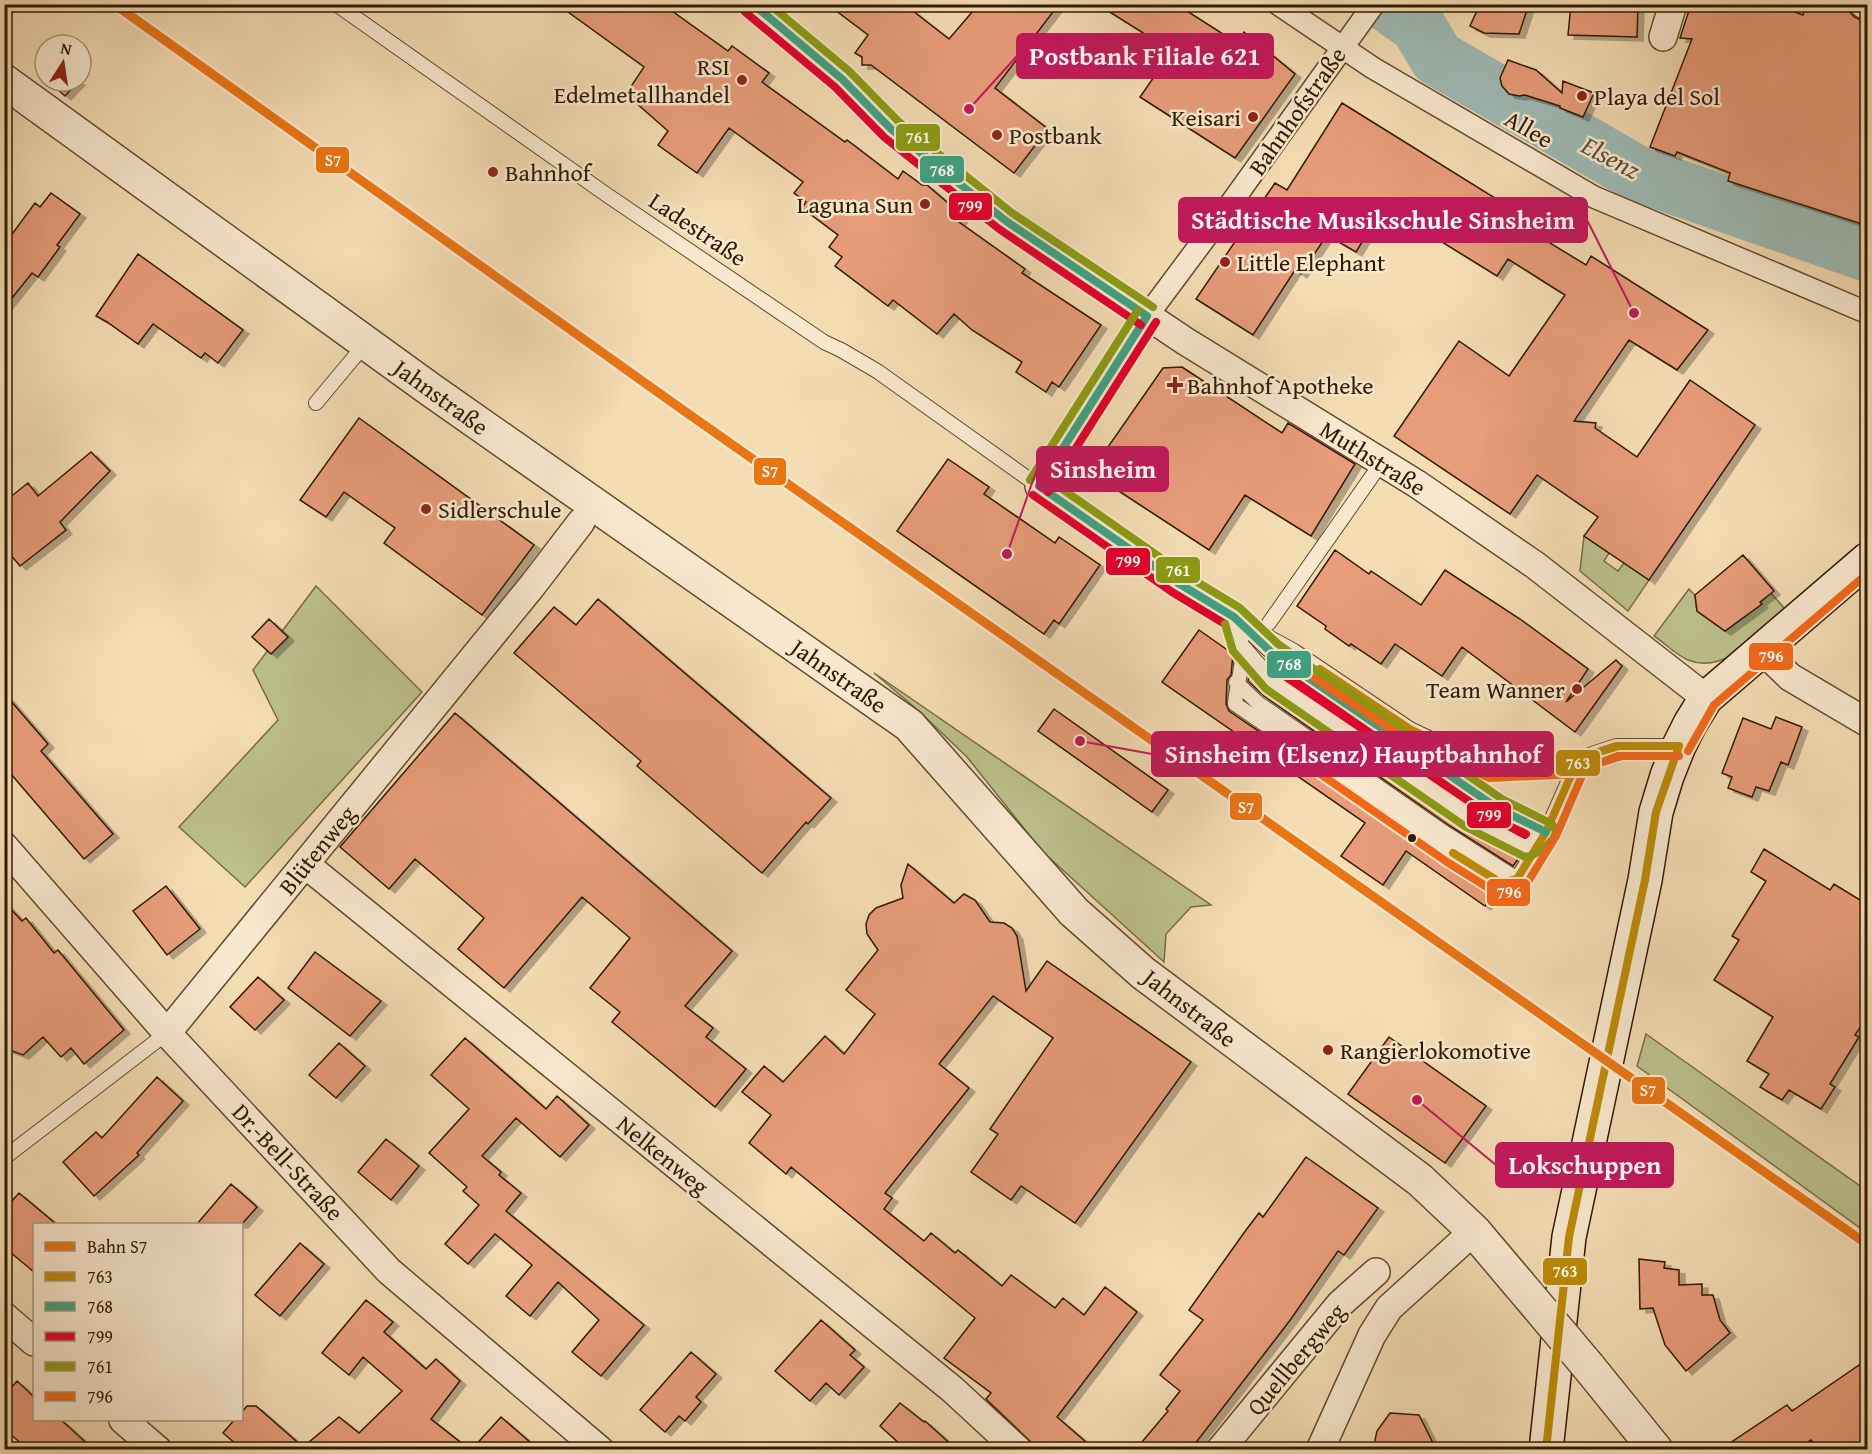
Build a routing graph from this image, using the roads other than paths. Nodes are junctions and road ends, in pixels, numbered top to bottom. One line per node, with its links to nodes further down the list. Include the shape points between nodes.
1 (336, 4): 16 (lane, Ladestraße, via 607,195 824,342 877,371)
2 (752, 4): 12 (street, Muthstraße, via 842,79 891,129 1006,221)
3 (1278, 4): 9 (street, Allee)
4 (1673, 4): 8 (street)
5 (1863, 4): 6 (street)
6 (1868, 7)
7 (1369, 11): 9 (street, Bahnhofstraße)
8 (1663, 38)
9 (1342, 48): 11 (street, Allee, via 1594,197); 12 (street, Bahnhofstraße)
10 (4, 81): 13 (street, Jahnstraße)
11 (1868, 314)
12 (1147, 316): 15 (street, Muthstraße); 16 (street, Bahnhofstraße)
13 (366, 343): 14 (lane); 17 (street, Jahnstraße)
14 (316, 404)
15 (1382, 462): 20 (lane); 25 (street, Muthstraße, via 1534,565)
16 (1039, 486): 19 (lane, Ladestraße, via 1178,584)
17 (587, 514): 31 (street, Blütenweg); 34 (street, Jahnstraße, via 909,725 1074,912 1143,973 1420,1180)
18 (1868, 559): 21 (street)
19 (1234, 617): 22 (lane); 23 (lane); 24 (lane)
20 (1269, 623)
21 (1762, 650): 25 (street); 26 (street, via 1790,677)
22 (1294, 651): 23 (lane); 28 (lane, via 1410,729 1492,768)
23 (1271, 652): 24 (lane); 29 (lane, via 1497,808)
24 (1247, 661): 29 (lane, via 1472,818 1526,847); 29 (lane, via 1236,682 1267,709 1517,879)
25 (1706, 699): 27 (street)
26 (1868, 723)
27 (1679, 746): 28 (lane, via 1616,746); 44 (street, via 1656,812 1569,1237)
28 (1576, 764): 29 (lane)
29 (1546, 832)
30 (4, 846): 32 (street, Dr.-Bell-Straße)
31 (305, 864): 32 (street, Blütenweg); 41 (street, Nelkenweg, via 952,1389)
32 (168, 1033): 33 (lane, Blütenweg); 40 (street, Dr.-Bell-Straße, via 389,1271)
33 (4, 1158)
34 (1474, 1231): 43 (street, via 1389,1308 1372,1335); 45 (street, Jahnstraße, bridge)
35 (1376, 1272): 42 (street, Quellbergweg, via 1340,1304)
36 (4, 1316): 37 (street)
37 (33, 1341)
38 (125, 1421): 39 (street)
39 (158, 1449)
40 (600, 1449)
41 (1018, 1449)
42 (1220, 1449)
43 (1320, 1449)
44 (1546, 1449)
45 (1656, 1449)

